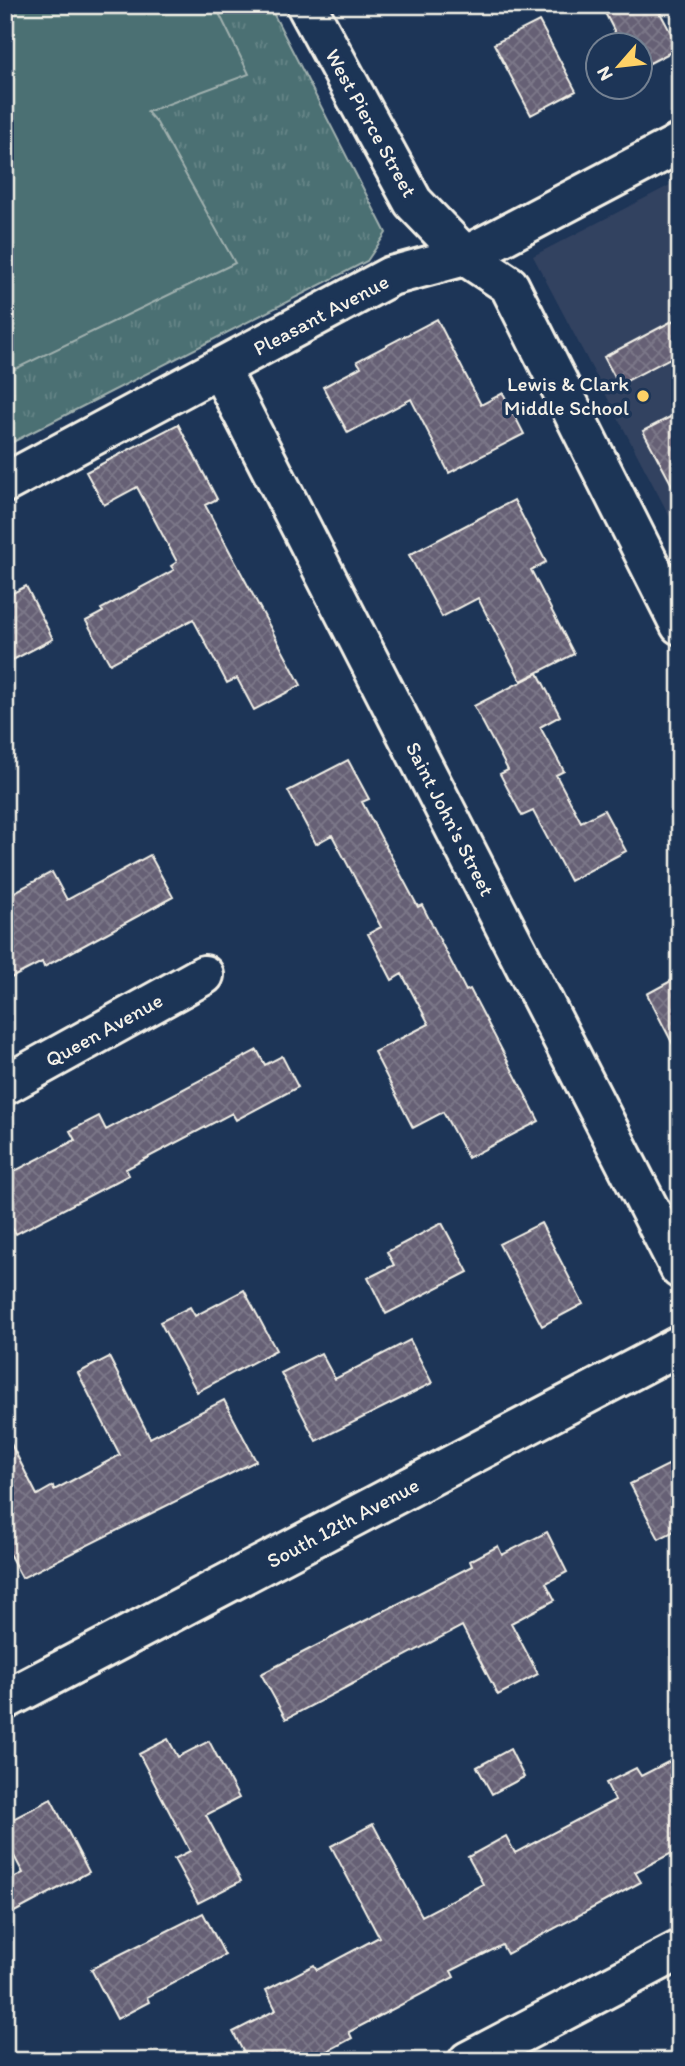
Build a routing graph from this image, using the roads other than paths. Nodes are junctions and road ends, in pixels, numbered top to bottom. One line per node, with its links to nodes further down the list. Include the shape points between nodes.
1 (306, 5): 3 (street, West Pierce Street, via 413,202)
2 (680, 143): 3 (street, Pleasant Avenue)
3 (465, 256): 4 (street, Pleasant Avenue, via 391,275); 6 (street, West Pierce Street, via 509,285)
4 (220, 369): 5 (street, Pleasant Avenue); 9 (street, Saint John's Street)
5 (5, 483)
6 (680, 625)
7 (204, 975): 8 (street, Queen Avenue)
8 (5, 1085)
9 (680, 1269)
10 (680, 1345): 11 (street, South 12th Avenue)
11 (10, 1687)
12 (680, 1950): 13 (street)
13 (468, 2061)

